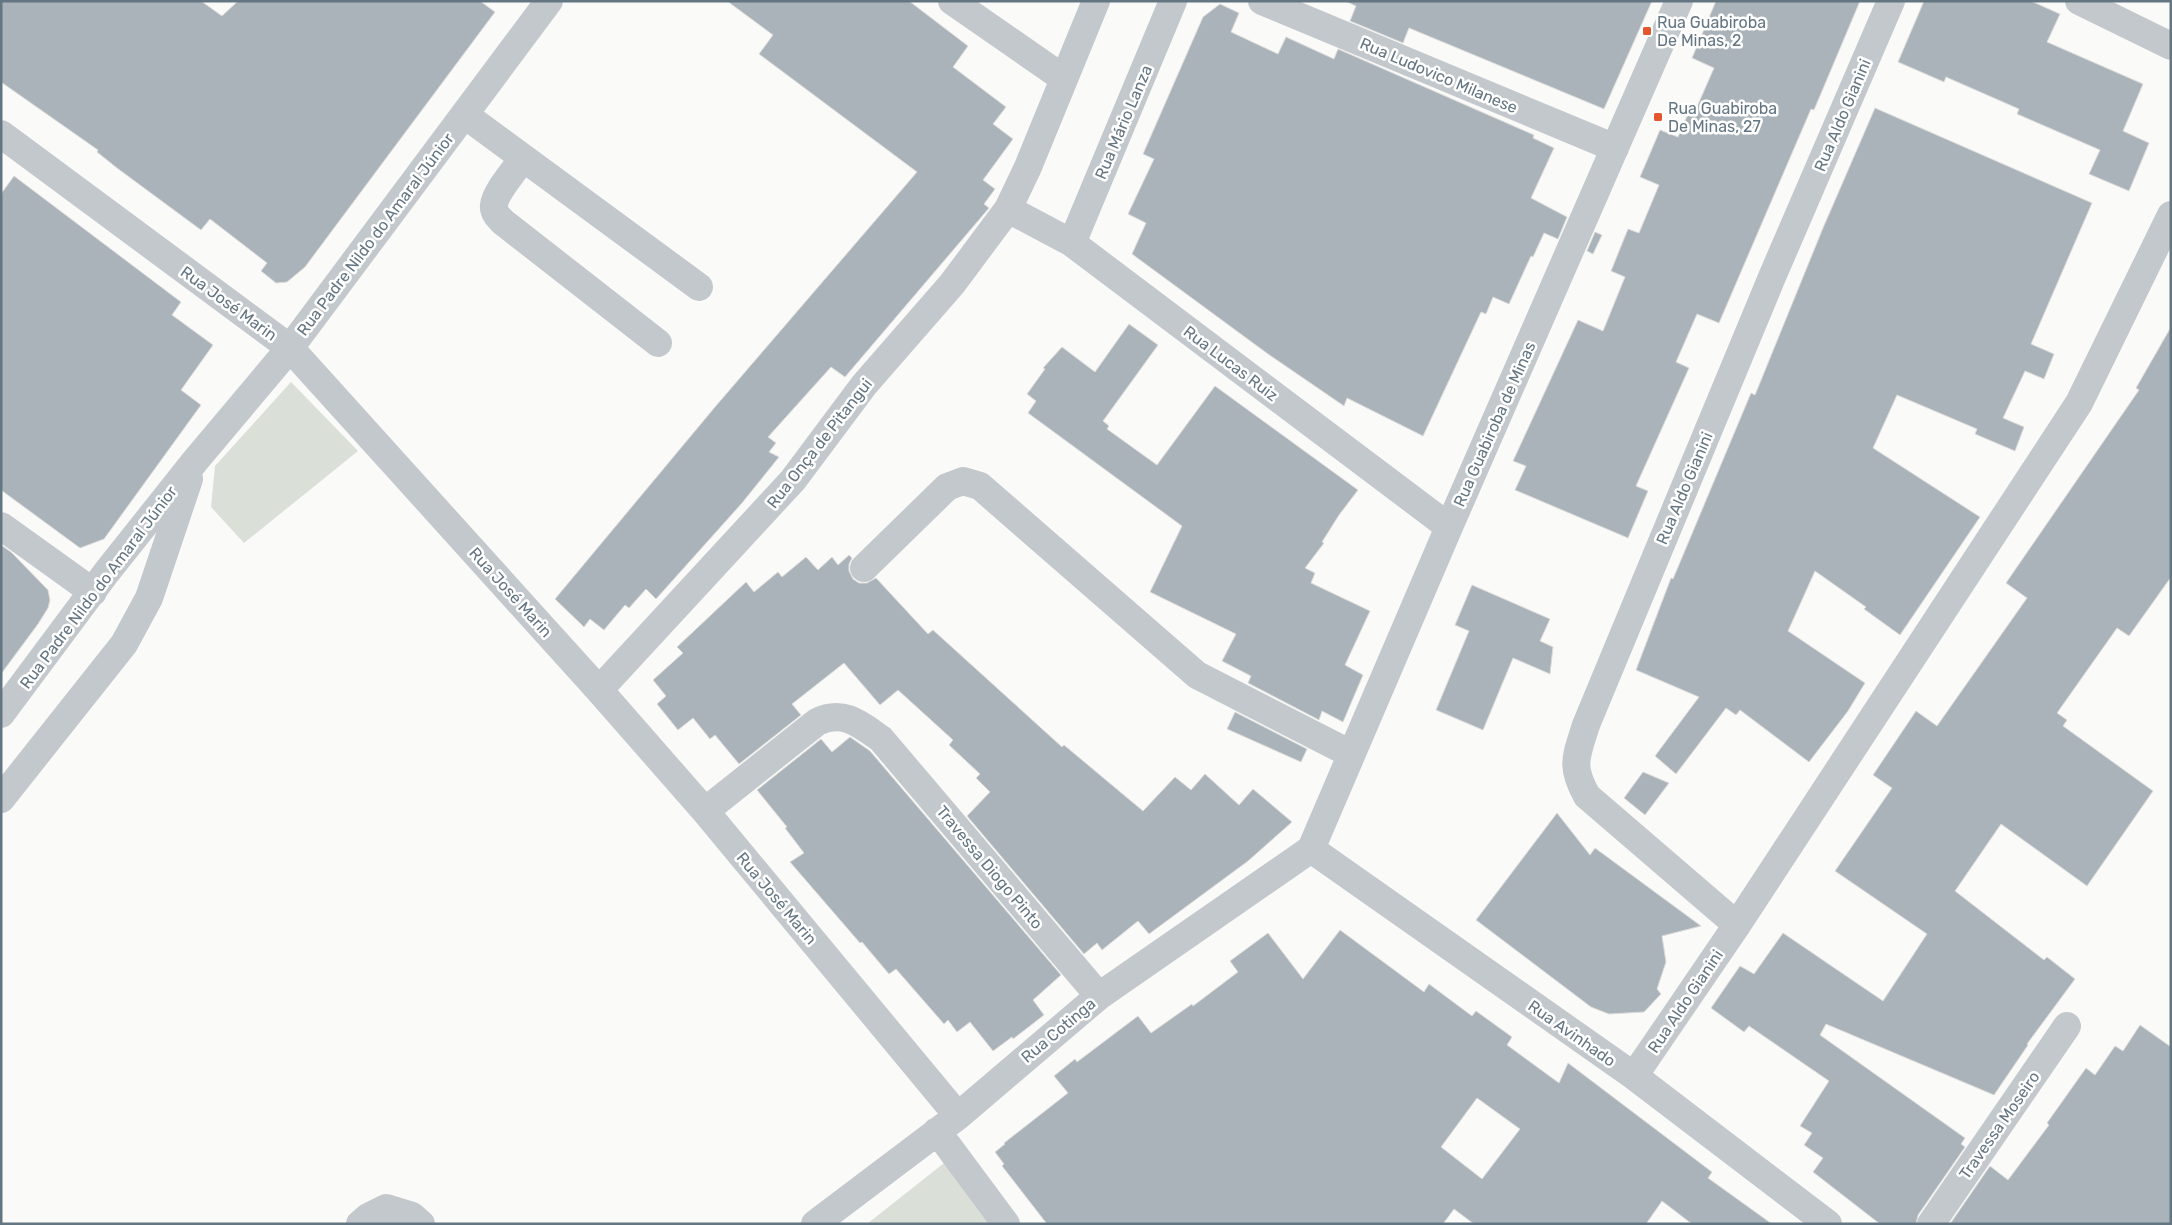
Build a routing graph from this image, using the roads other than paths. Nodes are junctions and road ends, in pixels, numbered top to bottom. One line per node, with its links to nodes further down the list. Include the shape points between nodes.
1 (549, 1): 11 (street, Rua Padre Nildo do Amaral Júnior)
2 (952, 1): 10 (street)
3 (1096, 1): 10 (street)
4 (1174, 1): 17 (street, Rua Mário Lanza)
5 (1262, 1): 13 (street, Rua Ludovico Milanese)
6 (1680, 1): 13 (street, Rua Guabiroba de Minas)
7 (1891, 1): 32 (street, Rua Aldo Gianini, via 1772,277 1576,754 1577,777 1587,796)
8 (2079, 1): 9 (street)
9 (2171, 46)
10 (1063, 78): 15 (street)
11 (465, 115): 14 (street); 20 (street, Rua Padre Nildo do Amaral Júnior)
12 (1, 134): 20 (street, Rua José Marin)
13 (1615, 148): 23 (street, Rua Guabiroba de Minas)
14 (523, 158): 18 (street); 19 (street, via 496,196 494,212)
15 (1008, 209): 17 (street, Rua Lucas Ruiz); 26 (street, Rua Onça de Pitangui, via 952,284 864,385 794,480)
16 (2171, 214): 32 (street, Rua Aldo Gianini, via 2079,403)
17 (1072, 243): 23 (street, Rua Lucas Ruiz)
18 (699, 287)
19 (658, 343)
20 (290, 348): 21 (street, Rua Padre Nildo do Amaral Júnior); 26 (street, Rua José Marin)
21 (195, 462): 25 (street, Rua Padre Nildo do Amaral Júnior); 29 (street, Rua Padre Nildo do Amaral Júnior, via 149,598 124,644)
22 (1, 526): 25 (street)
23 (1449, 527): 28 (street, Rua Guabiroba de Minas)
24 (864, 568): 28 (street, via 947,487 963,482 980,486 1197,676)
25 (93, 592): 27 (street, Rua Padre Nildo do Amaral Júnior)
26 (599, 690): 30 (street, Rua José Marin)
27 (1, 714)
28 (1351, 754): 31 (street, Rua Guabiroba de Minas)
29 (1, 799)
30 (705, 811): 33 (street, Travessa Diogo Pinto, via 817,722 830,716 858,723 881,739); 36 (street, Rua José Marin)
31 (1311, 849): 33 (street, Rua Cotinga); 35 (street, Rua Avinhado)
32 (1737, 925): 35 (street, Rua Aldo Gianini)
33 (1100, 996): 36 (street, Rua Cotinga)
34 (2067, 1026): 42 (street, Travessa Moseiro)
35 (1634, 1076): 41 (street, Rua Avinhado)
36 (948, 1123): 39 (street, Rua Cotinga); 40 (street, Rua José Marin)
37 (360, 1224): 38 (street, via 386,1208 412,1216)
38 (421, 1224)
39 (815, 1224)
40 (1006, 1224)
41 (1828, 1224)
42 (1931, 1224)

